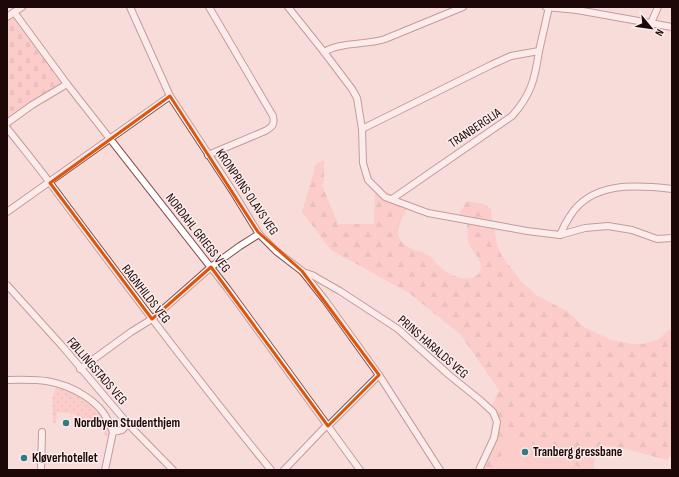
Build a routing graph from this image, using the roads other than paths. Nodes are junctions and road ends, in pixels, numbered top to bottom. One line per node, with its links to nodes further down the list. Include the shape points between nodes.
1 (22, 7): 8 (street)
2 (130, 7): 15 (street, KRONPRINS OLAVS VEG)
3 (209, 7): 20 (street, via 274,116 274,121 272,127 265,131)
4 (288, 7): 13 (street)
5 (463, 7): 13 (street, via 375,42 331,48)
6 (548, 7): 10 (street); 12 (street, TRANBERGLIA)
7 (658, 7): 10 (street)
8 (14, 12): 9 (street); 14 (street, NORDAHL GRIEGS VEG)
9 (7, 17)
10 (651, 23): 11 (street)
11 (672, 27)
12 (539, 51): 18 (street, via 511,56); 23 (street, TRANBERGLIA, via 531,89 522,106 512,116)
13 (324, 52): 18 (street, via 357,98)
14 (67, 84): 16 (street); 19 (street, NORDAHL GRIEGS VEG)
15 (170, 96): 19 (street); 20 (street, KRONPRINS OLAVS VEG)
16 (7, 123)
17 (7, 128): 21 (street, RAGNHILDS VEG)
18 (362, 129): 23 (street, via 363,163 368,180)
19 (110, 139): 21 (street); 28 (street, NORDAHL GRIEGS VEG)
20 (208, 155): 25 (street, KRONPRINS OLAVS VEG)
21 (50, 183): 24 (street); 31 (street, RAGNHILDS VEG)
22 (672, 189): 26 (street, via 646,186 596,192 570,215)
23 (392, 199): 26 (street, via 428,213)
24 (7, 212)
25 (259, 234): 28 (street); 29 (street, KRONPRINS OLAVS VEG)
26 (560, 235): 27 (street, via 585,228 608,226 632,230 657,239)
27 (672, 238)
28 (211, 267): 31 (street); 36 (street, NORDAHL GRIEGS VEG)
29 (302, 272): 33 (street, KRONPRINS OLAVS VEG); 46 (street, PRINS HARALDS VEG, via 340,291 398,329 493,412 497,422 494,438)
30 (7, 285): 32 (street, FØLLINGSTADS VEG)
31 (152, 319): 32 (street); 42 (street, RAGNHILDS VEG)
32 (80, 368): 35 (street, FØLLINGSTADS VEG)
33 (379, 375): 36 (street); 45 (street, KRONPRINS OLAVS VEG)
34 (7, 380): 38 (street, via 40,380 69,386 102,409)
35 (128, 424): 38 (street, via 122,430); 41 (street, FØLLINGSTADS VEG)
36 (328, 426): 43 (street); 44 (street, NORDAHL GRIEGS VEG)
37 (42, 432): 39 (street)
38 (113, 432): 40 (street)
39 (41, 470)
40 (105, 470)
41 (172, 470)
42 (271, 470)
43 (284, 470)
44 (360, 470)
45 (440, 470)
46 (479, 470)

